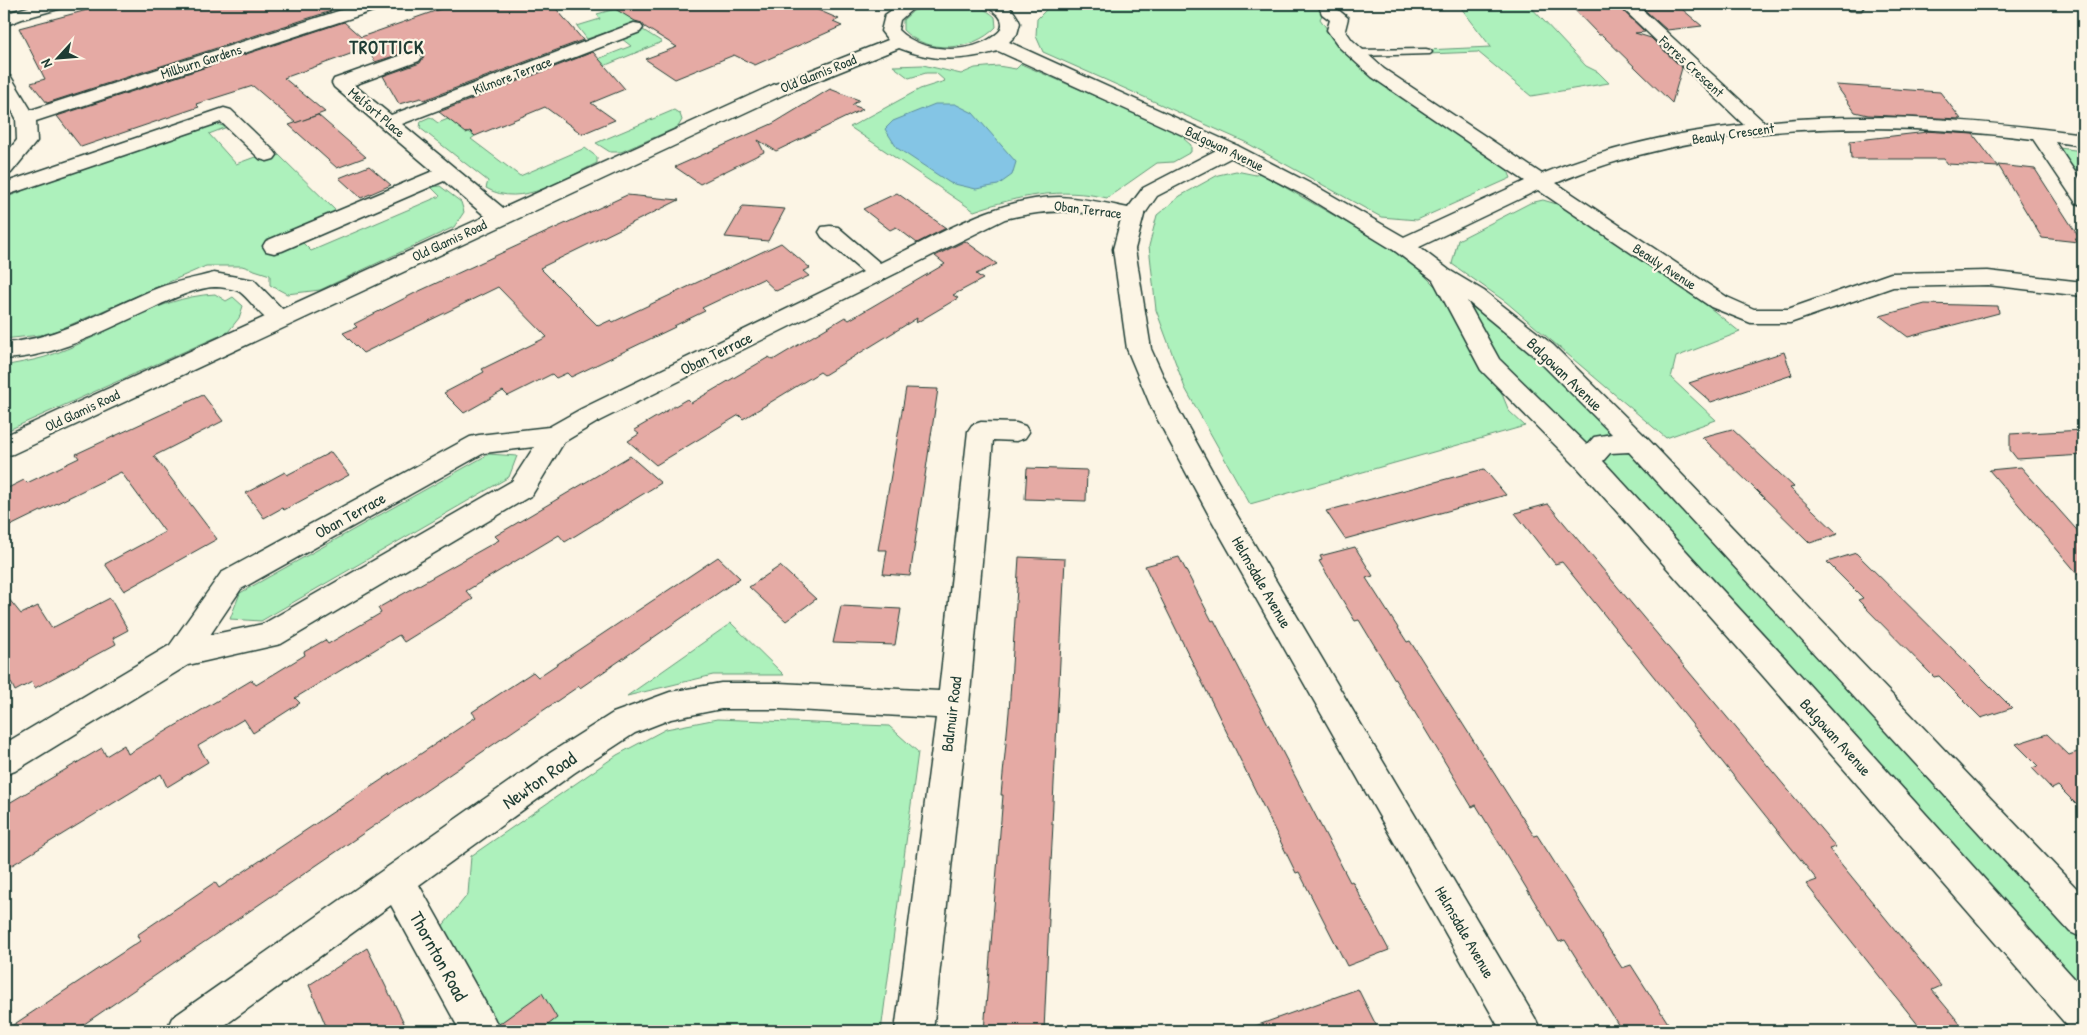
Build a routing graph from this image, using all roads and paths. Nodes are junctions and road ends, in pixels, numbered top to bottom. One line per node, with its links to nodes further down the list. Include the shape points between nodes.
1 (56, 4): 7 (street)
2 (376, 4): 15 (street, Millburn Gardens)
3 (910, 4): 9 (street, via 894,14 889,23 890,33)
4 (1326, 4): 12 (street, Beauly Avenue, via 1328,10 1339,18 1336,30)
5 (1626, 4): 17 (street, Forres Crescent)
6 (1007, 8): 10 (street, via 1011,23 1008,34)
7 (4, 21)
8 (634, 28): 16 (street, Kilmore Terrace)
9 (898, 42): 10 (street, via 915,50 943,54 979,50); 28 (street, Old Glamis Road, via 780,89)
10 (996, 43): 20 (street, Balgowan Avenue)
11 (1426, 52): 12 (lane)
12 (1357, 53): 24 (street, Beauly Avenue, via 1378,73)
13 (412, 57): 16 (street, Melfort Place, via 341,83)
14 (4, 81): 15 (street)
15 (26, 118): 22 (street, via 27,141)
16 (390, 122): 23 (street, Melfort Place)
17 (1758, 127): 18 (street, Beauly Crescent, via 1842,123 1934,125); 24 (street, Beauly Crescent, via 1658,145 1603,159)
18 (2039, 134): 19 (street, Beauly Crescent); 26 (street)
19 (2083, 140)
20 (1231, 150): 27 (street, Helmsdale Avenue, via 1150,192); 31 (street, Balgowan Avenue, via 1312,192)
21 (267, 155): 25 (street, via 224,114)
22 (4, 168)
23 (447, 172): 28 (street, Melfort Place); 30 (street)
24 (1538, 182): 31 (street, Beauly Crescent); 34 (street, Beauly Avenue, via 1719,302 1751,316 1790,316 1891,280 1988,278)
25 (4, 190)
26 (2083, 199)
27 (1133, 215): 32 (street, Oban Terrace, via 1079,205 1024,207 998,214); 51 (street, Helmsdale Avenue, via 1124,249 1130,295 1139,349 1165,410)
28 (500, 217): 35 (street, Old Glamis Road)
29 (830, 232): 32 (street)
30 (274, 246)
31 (1403, 246): 33 (street, Balgowan Avenue)
32 (878, 273): 38 (street, Oban Terrace, via 590,415)
33 (1442, 275): 39 (street, Balgowan Avenue, via 1476,296 1544,351); 41 (street, Balgowan Avenue, via 1490,364)
34 (2083, 289)
35 (280, 318): 36 (street, via 246,285 214,280 168,292 68,338 22,350); 40 (street, Old Glamis Road)
36 (4, 351)
37 (1016, 432): 43 (street, Balmuir Road, via 981,432)
38 (555, 436): 42 (street, Oban Terrace, via 522,488 270,636); 42 (street, Oban Terrace, via 479,444 231,581)
39 (1636, 443): 41 (street, via 1603,444); 46 (street, Balgowan Avenue)
40 (4, 446)
41 (1587, 461): 47 (street, Balgowan Avenue)
42 (181, 654): 44 (street, Oban Terrace)
43 (952, 705): 45 (street, Newton Road, via 721,696 670,706 624,723 562,763); 50 (street, Balmuir Road)
44 (4, 761)
45 (397, 881): 48 (street, Newton Road); 49 (street, Thornton Road)
46 (2083, 920)
47 (2083, 1016)
48 (185, 1031)
49 (481, 1031)
50 (914, 1031)
51 (1522, 1031)

